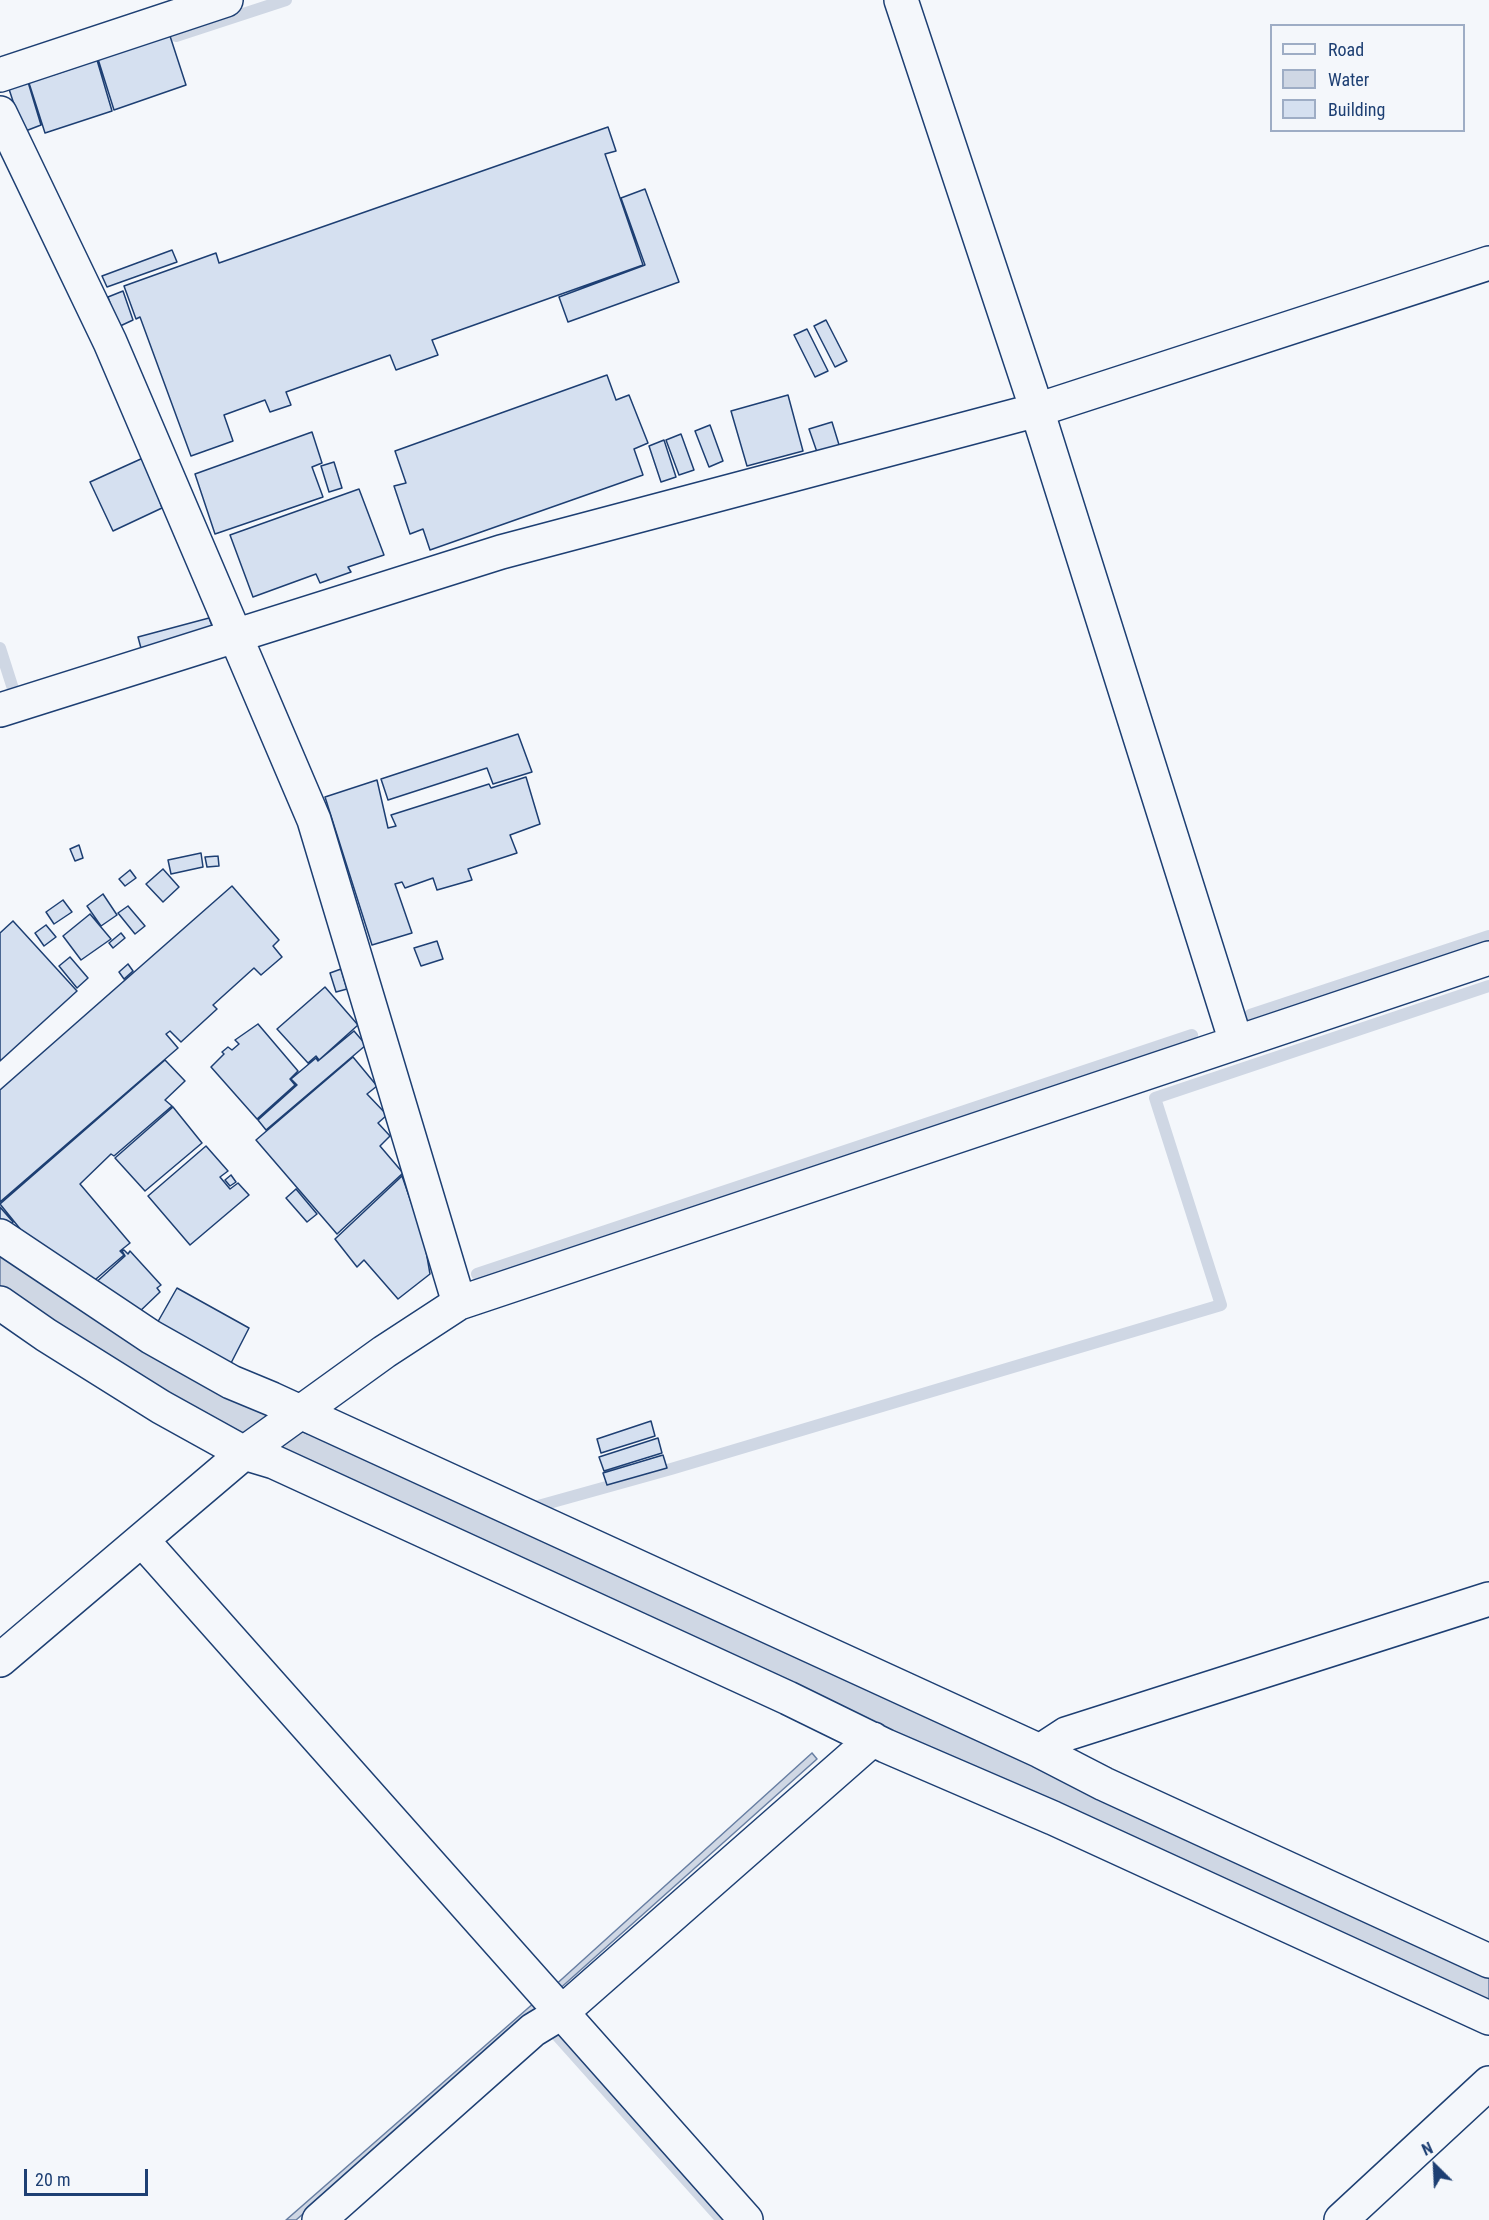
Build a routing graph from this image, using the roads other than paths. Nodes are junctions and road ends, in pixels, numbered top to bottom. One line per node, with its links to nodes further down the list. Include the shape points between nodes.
1 (226, 0): 3 (street)
2 (901, 0): 6 (street)
3 (0, 75)
4 (0, 113): 7 (street, via 110,342)
5 (1489, 263): 6 (street)
6 (1037, 410): 7 (street, via 501,552); 10 (street)
7 (237, 635): 8 (street); 12 (street, via 314,820)
8 (0, 710)
9 (1489, 958): 10 (street)
10 (1236, 1042): 12 (street)
11 (0, 1236): 14 (street, via 151,1337 231,1382 272,1399)
12 (459, 1303): 14 (street)
13 (0, 1304): 15 (street, via 161,1407)
14 (294, 1418): 15 (street); 20 (street)
15 (249, 1450): 16 (street); 19 (street)
16 (142, 1540): 18 (street); 22 (street)
17 (1489, 1599): 20 (street, via 1066,1734)
18 (0, 1660)
19 (873, 1739): 22 (street); 23 (street)
20 (1040, 1751): 21 (street)
21 (1489, 1961)
22 (561, 2013): 25 (street, via 533,2030); 26 (street)
23 (1489, 2018)
24 (1489, 2083): 27 (street)
25 (319, 2220)
26 (746, 2220)
27 (1341, 2220)

